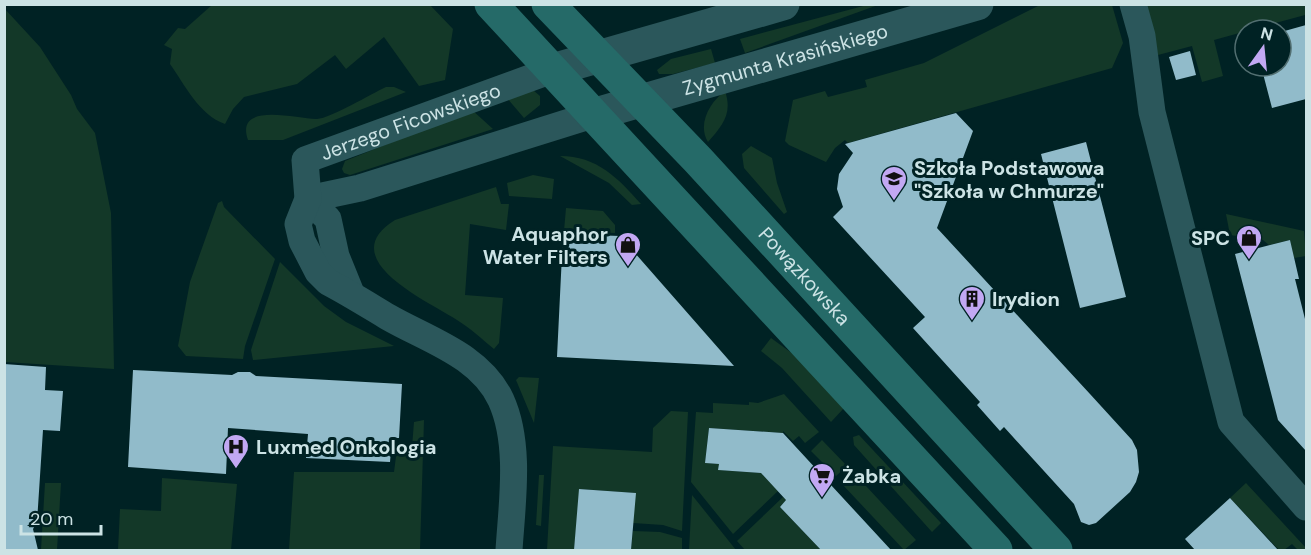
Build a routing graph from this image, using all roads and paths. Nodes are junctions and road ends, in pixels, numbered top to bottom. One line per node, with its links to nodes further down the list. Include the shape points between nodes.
1 (491, 4): 9 (main road)
2 (548, 4): 8 (main road, Powązkowska)
3 (783, 4): 8 (street)
4 (942, 4): 7 (street)
5 (977, 4): 7 (street, Zygmunta Krasińskiego)
6 (1133, 4): 13 (street, via 1142,36 1152,112 1231,422)
7 (906, 25): 10 (street, Zygmunta Krasińskiego)
8 (598, 56): 9 (street); 10 (main road, Powązkowska)
9 (552, 70): 11 (main road); 12 (street, Jerzego Ficowskiego, via 305,160)
10 (642, 101): 11 (street, Zygmunta Krasińskiego); 16 (main road, Powązkowska)
11 (592, 115): 12 (street, via 360,188); 15 (main road)
12 (308, 199): 14 (street, via 328,219 336,256 351,293 457,352 488,380 500,398 511,438)
13 (1306, 507)
14 (509, 550)
15 (996, 550)
16 (1056, 550)

